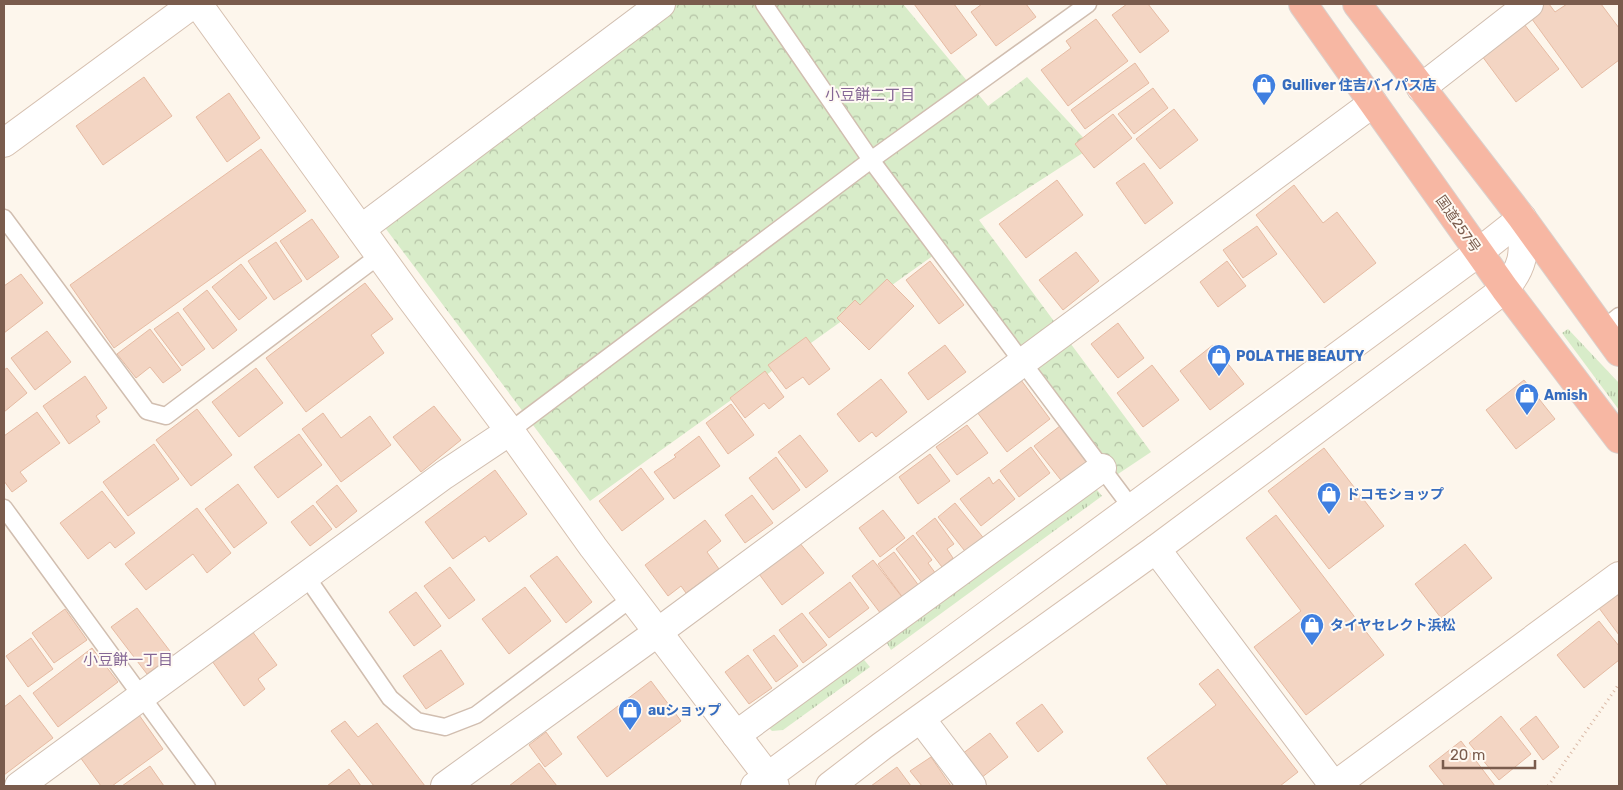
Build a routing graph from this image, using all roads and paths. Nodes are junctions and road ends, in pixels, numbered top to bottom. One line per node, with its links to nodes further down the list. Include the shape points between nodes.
1 (193, 4): 11 (street)
2 (198, 4): 15 (street)
3 (661, 4): 15 (street)
4 (764, 4): 12 (lane)
5 (1088, 4): 12 (lane)
6 (1303, 4): 10 (highway, 国道257号)
7 (1357, 4): 9 (highway)
8 (1529, 4): 9 (street)
9 (1421, 88): 14 (highway)
10 (1373, 102): 16 (highway, 国道257号); 20 (street)
11 (4, 143)
12 (871, 160): 20 (lane); 21 (lane)
13 (4, 218): 17 (lane, via 147,411 166,416)
14 (1522, 218): 16 (street); 18 (street, via 1523,257 1517,275); 19 (highway)
15 (361, 229): 17 (street)
16 (1479, 252): 18 (highway, 国道257号); 24 (street)
17 (380, 255): 21 (street)
18 (1505, 289): 22 (highway, 国道257号); 26 (street)
19 (1615, 337)
20 (1022, 362): 23 (lane); 30 (street)
21 (510, 430): 27 (street); 29 (street)
22 (1619, 439)
23 (1102, 468): 24 (lane); 34 (street)
24 (1132, 507): 35 (street)
25 (4, 508): 32 (lane)
26 (1156, 549): 33 (street); 41 (street)
27 (306, 576): 29 (lane, via 390,698 417,721 445,727 476,715); 32 (street)
28 (1619, 576): 41 (street)
29 (632, 598): 30 (street)
30 (658, 632): 34 (street); 38 (street)
31 (1619, 684): 42 (path)
32 (142, 696): 36 (street); 37 (lane)
33 (921, 718): 39 (street); 40 (street)
34 (736, 735): 35 (street)
35 (766, 783)
36 (19, 786)
37 (207, 786)
38 (445, 786)
39 (830, 786)
40 (972, 786)
41 (1334, 786)
42 (1548, 786)

